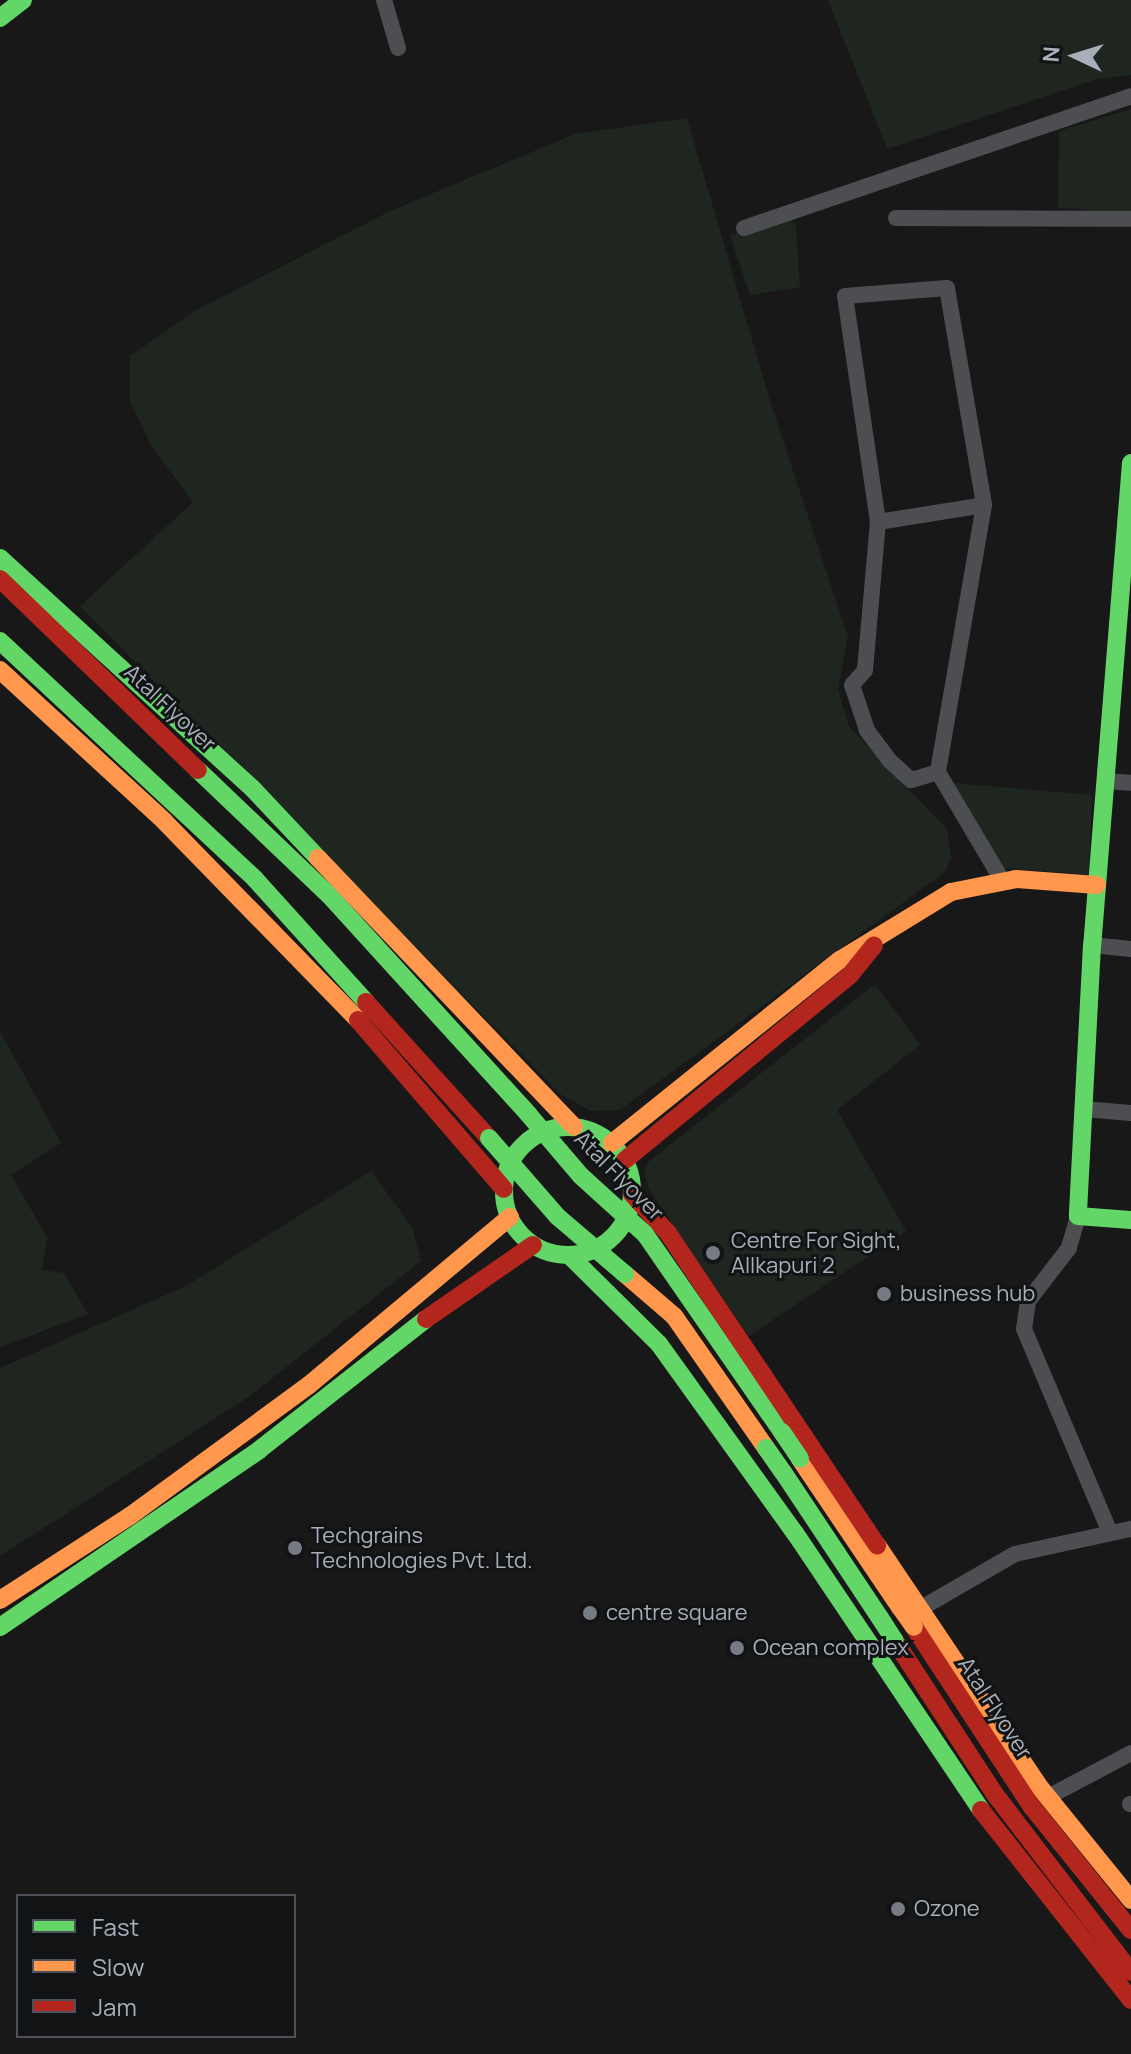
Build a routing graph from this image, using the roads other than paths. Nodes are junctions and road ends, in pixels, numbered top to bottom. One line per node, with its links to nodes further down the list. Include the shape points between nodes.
1 (23, 0): 3 (main road)
2 (384, 0): 4 (street)
3 (0, 18)
4 (398, 48)
5 (1131, 96): 8 (street)
6 (896, 218): 7 (street)
7 (1131, 219)
8 (744, 228)
9 (1131, 463): 14 (main road)
10 (984, 505): 11 (street); 11 (street, via 947,288 845,296); 17 (street)
11 (878, 522): 17 (street, via 865,670 852,685 867,730 890,761 911,780)
12 (0, 558): 27 (main road, via 252,788)
13 (5, 584): 53 (main road, Atal Flyover, bridge, via 318,885 581,1176 645,1234 1001,1763)
14 (1125, 609): 18 (main road)
15 (0, 641): 54 (main road, bridge, via 255,879 558,1217 674,1316 994,1793)
16 (0, 670): 30 (main road, via 259,916 405,1069)
17 (938, 772): 20 (street)
18 (1105, 781): 19 (street); 21 (main road)
19 (1131, 783)
20 (1003, 882): 21 (main road); 22 (main road, via 951,892)
21 (1097, 885): 23 (main road)
22 (883, 934): 28 (main road, via 840,960); 29 (main road, via 850,975)
23 (1092, 945): 24 (street); 25 (main road)
24 (1131, 949)
25 (1084, 1109): 26 (street); 32 (main road)
26 (1131, 1113)
27 (574, 1127): 28 (main road); 30 (main road, via 534,1136 513,1159)
28 (612, 1143): 29 (main road)
29 (625, 1160): 31 (main road)
30 (504, 1189): 33 (main road)
31 (632, 1194): 36 (main road, via 624,1224 610,1241); 39 (main road, via 668,1233)
32 (1078, 1216): 34 (main road); 42 (street, via 1069,1248 1028,1301 1024,1329)
33 (510, 1217): 35 (main road); 37 (main road)
34 (1131, 1220)
35 (533, 1245): 36 (main road); 38 (main road, via 433,1313)
36 (570, 1256): 40 (main road, via 659,1344)
37 (309, 1385): 38 (main road); 43 (main road)
38 (321, 1403): 44 (main road)
39 (804, 1431): 40 (main road); 46 (main road)
40 (758, 1480): 48 (main road)
41 (1131, 1529): 42 (street)
42 (1110, 1533): 46 (street, via 1015,1554)
43 (64, 1559): 44 (main road); 45 (main road)
44 (75, 1576): 47 (main road)
45 (0, 1600)
46 (920, 1608): 48 (street); 50 (main road)
47 (0, 1627)
48 (870, 1643): 55 (main road, via 990,1823)
49 (1131, 1753): 50 (street)
50 (1048, 1797): 51 (main road)
51 (1123, 1876): 52 (main road)
52 (1131, 1900)
53 (1131, 1930)
54 (1131, 1972)
55 (1131, 2000)

